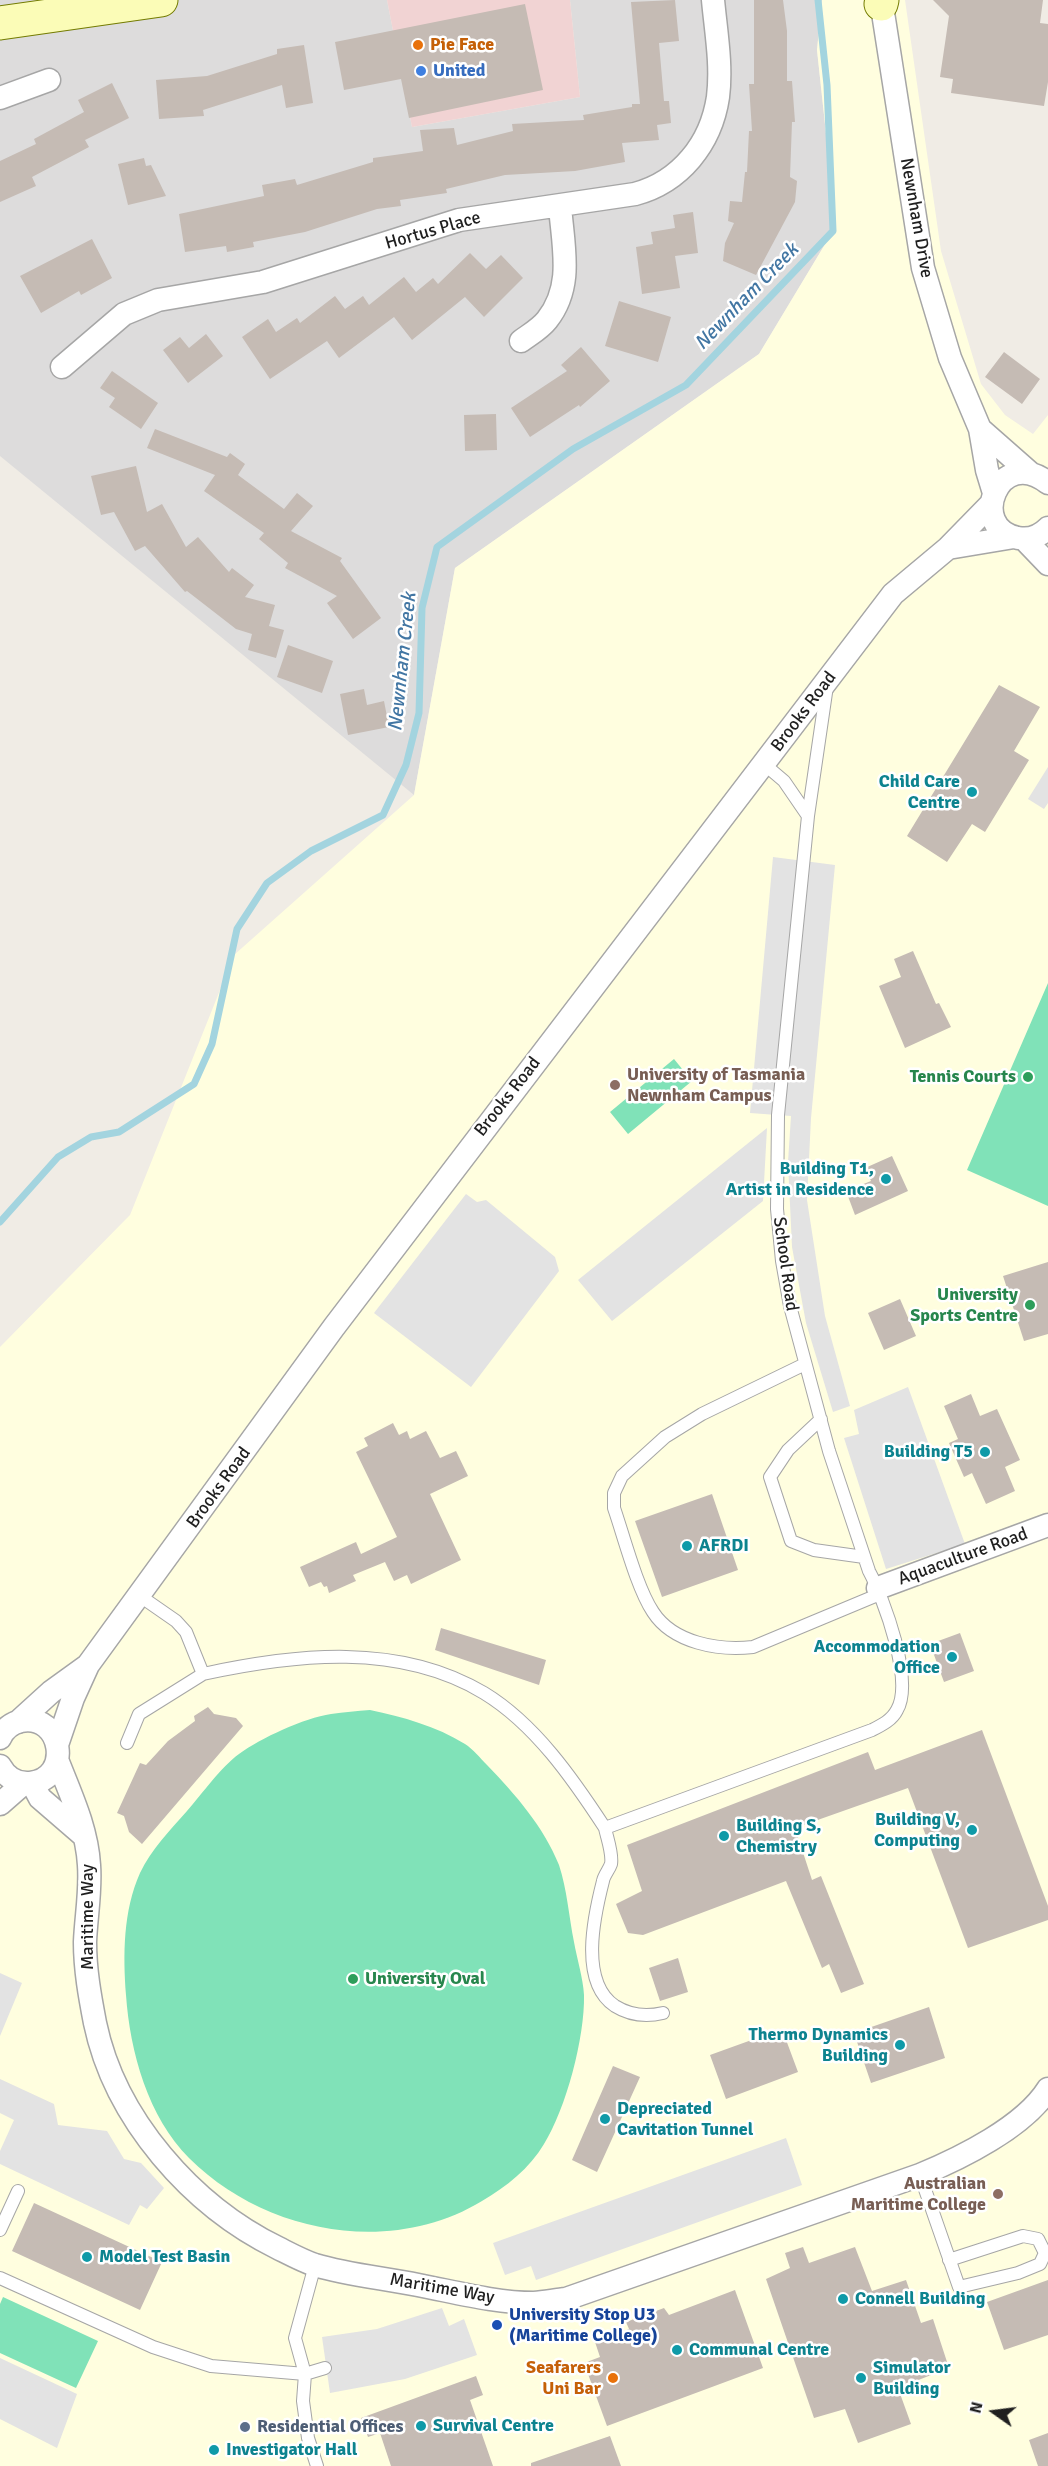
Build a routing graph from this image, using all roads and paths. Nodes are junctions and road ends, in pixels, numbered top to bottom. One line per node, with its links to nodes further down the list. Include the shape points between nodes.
1 (161, 0): 4 (main road)
2 (712, 0): 7 (street, Hortus Place, via 718,98 696,152 670,180 652,189)
3 (882, 1): 10 (street, Newnham Drive, via 923,268 950,358)
4 (0, 23)
5 (49, 80): 6 (street)
6 (1, 96)
7 (560, 206): 8 (street, via 565,280 560,301 545,322); 9 (street, Hortus Place, via 459,220 263,282 139,306 124,314)
8 (521, 341)
9 (62, 368)
10 (980, 429): 11 (street, Newnham Drive); 12 (street, Newnham Drive)
11 (1039, 478): 12 (street, Brooks Road, via 1019,473 1008,476)
12 (993, 498): 14 (street, Newnham Drive, via 997,525); 15 (street, Brooks Road)
13 (1048, 528): 14 (street, via 1034,537)
14 (1019, 538): 15 (street); 16 (street)
15 (948, 548): 17 (street, Brooks Road, via 893,594)
16 (1048, 564)
17 (828, 679): 18 (street, Brooks Road); 19 (lane, School Road)
18 (764, 764): 19 (lane, via 784,781); 25 (street, Brooks Road, via 334,1327)
19 (808, 816): 20 (lane, School Road, via 778,1115 777,1161 782,1261)
20 (805, 1364): 21 (lane, School Road); 24 (lane, via 702,1414 665,1437 622,1476 614,1493 614,1508 653,1613 668,1628 690,1640 734,1650 753,1647)
21 (820, 1419): 23 (lane, School Road); 23 (lane, via 788,1450 770,1477 791,1541 814,1550)
22 (1048, 1525): 24 (street, Aquaculture Road)
23 (864, 1557): 24 (lane, School Road)
24 (879, 1591): 35 (lane, School Road, via 903,1672 903,1695 887,1722)
25 (140, 1596): 26 (street, Brooks Road); 27 (lane, via 186,1632)
26 (88, 1665): 28 (street, Brooks Road); 31 (street, Brooks Road, via 73,1698)
27 (203, 1674): 30 (lane, via 139,1714); 35 (lane, via 311,1656 377,1658 431,1669 483,1693 512,1714 536,1736)
28 (18, 1722): 29 (street, Brooks Road); 31 (street, via 38,1722 47,1727)
29 (0, 1738)
30 (127, 1743)
31 (58, 1752): 33 (street, via 46,1777); 36 (street, Maritime Way)
32 (0, 1766): 33 (street, via 10,1778)
33 (28, 1783): 34 (street); 36 (street, via 40,1798)
34 (0, 1804)
35 (605, 1828): 37 (lane, via 611,1864 603,1878 593,1936 598,1987 607,2000 622,2010 636,2015)
36 (83, 1830): 43 (street, Maritime Way, via 89,1866 86,1963 96,2026 114,2076 142,2132 190,2188 219,2213 254,2236)
37 (663, 2013)
38 (1048, 2089): 39 (street, Maritime Way, via 1011,2125 959,2159)
39 (920, 2175): 42 (lane); 43 (street, Maritime Way, via 566,2299 518,2302)
40 (18, 2191): 41 (lane)
41 (0, 2230)
42 (949, 2259): 42 (lane, via 959,2287 1018,2273 1040,2264 1045,2253 1038,2239 1023,2236)
43 (315, 2265): 46 (lane, via 296,2338)
44 (0, 2278): 46 (lane, via 153,2348 211,2366)
45 (325, 2368): 46 (lane)
46 (305, 2374): 47 (lane, via 303,2401)
47 (317, 2466)

